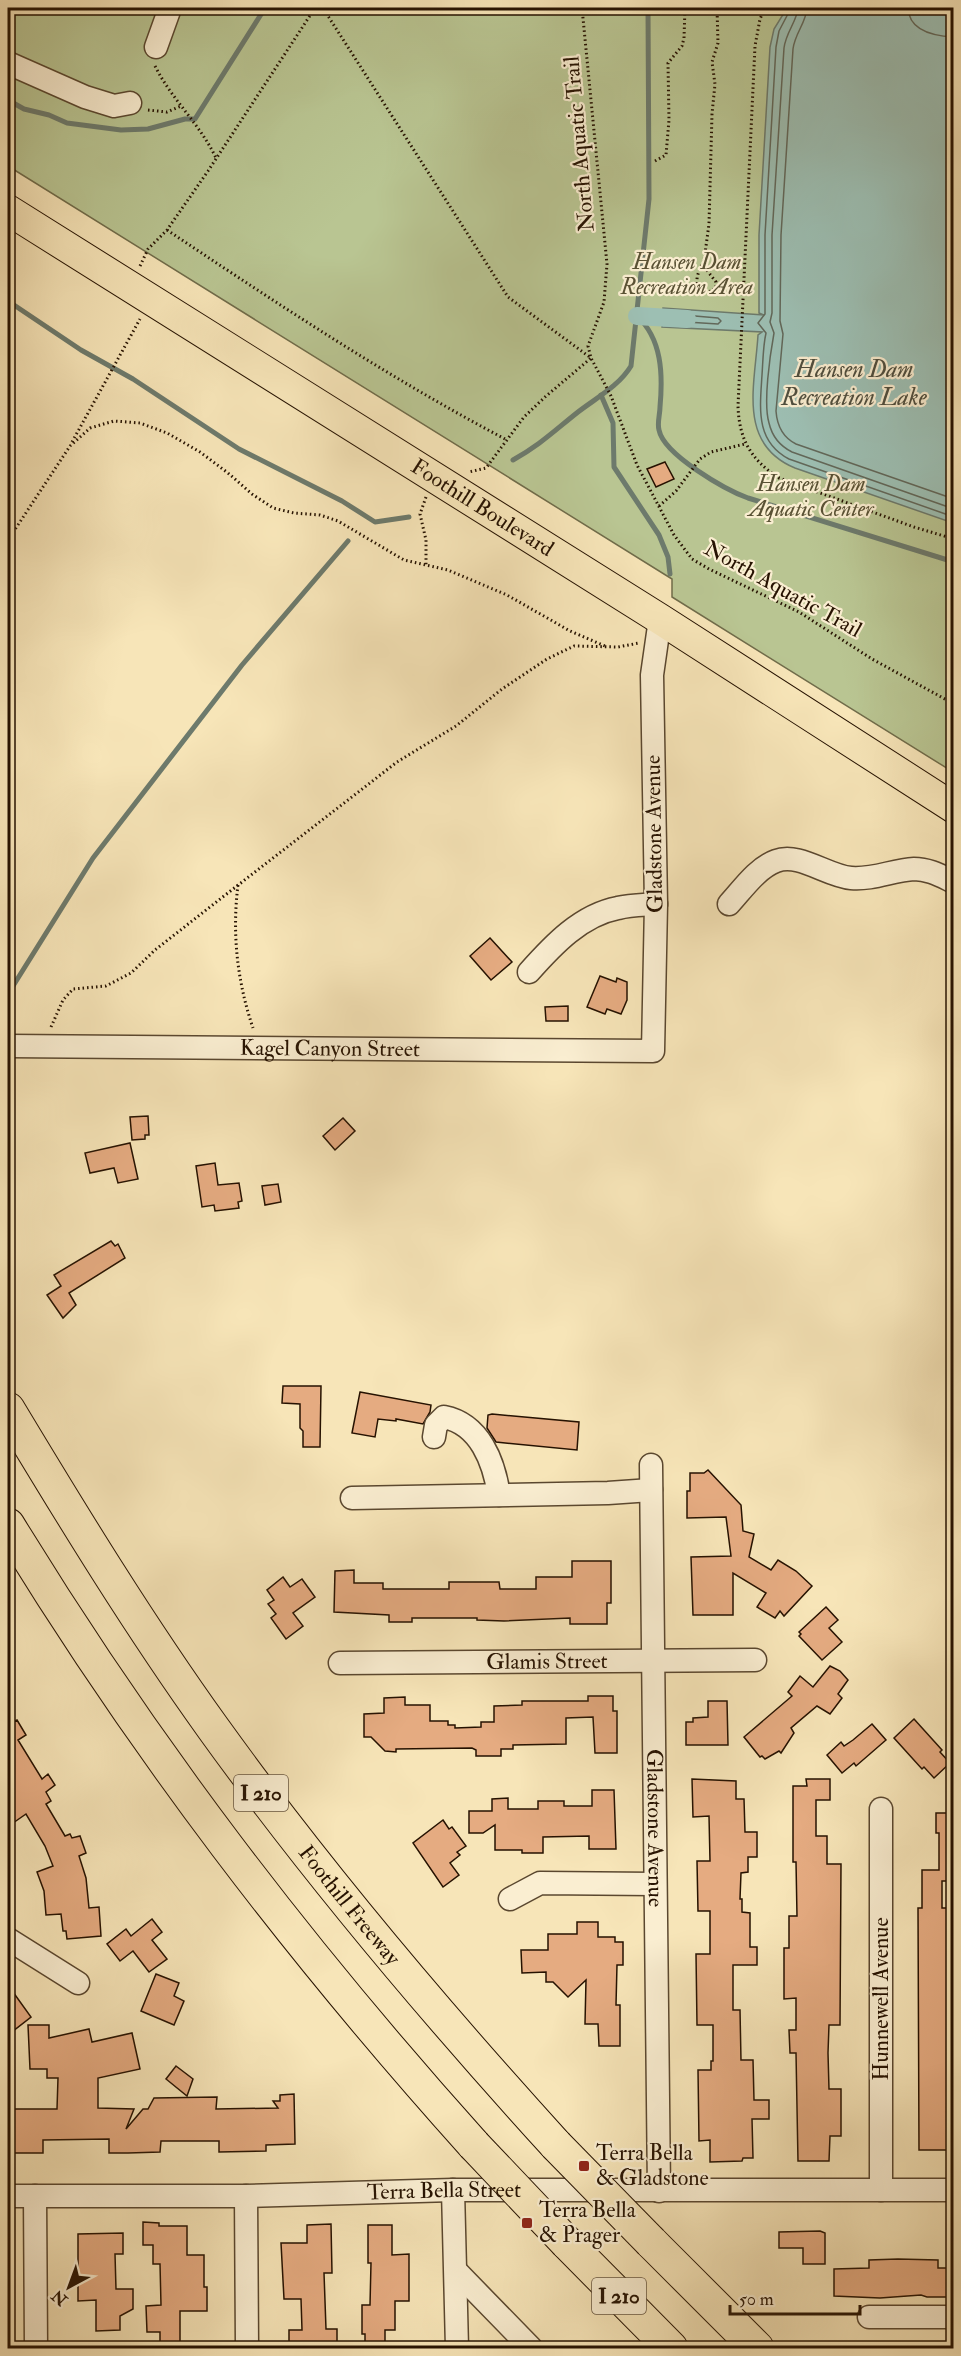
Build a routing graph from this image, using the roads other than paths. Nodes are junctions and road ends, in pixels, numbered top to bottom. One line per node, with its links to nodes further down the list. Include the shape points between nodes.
1 (170, 8): 2 (street)
2 (156, 47)
3 (8, 63): 4 (street, via 85,97 114,106)
4 (130, 103)
5 (8, 210): 6 (main road, Foothill Boulevard)
6 (660, 619): 7 (main road, Foothill Boulevard); 9 (street, Gladstone Avenue, via 652,675)
7 (954, 808)
8 (954, 882): 10 (street, via 915,869 852,879 788,859 760,870)
9 (656, 904): 11 (street, via 617,908 594,917 559,939); 13 (street, Gladstone Avenue)
10 (729, 904)
11 (529, 972)
12 (8, 1046): 13 (street, Kagel Canyon Street)
13 (653, 1051)
14 (8, 1409): 44 (highway, Foothill Freeway / I 210, bridge, via 127,1602 212,1727 314,1863 459,2037 556,2145)
15 (435, 1437): 18 (street, via 436,1425 444,1417 458,1420 485,1448 495,1471)
16 (651, 1465): 17 (street, Gladstone Avenue)
17 (651, 1490): 18 (street); 22 (street, Gladstone Avenue)
18 (499, 1495): 19 (street)
19 (352, 1498)
20 (8, 1525): 43 (highway, I 210, bridge, via 163,1762 300,1942 474,2145)
21 (755, 1660): 22 (street, Glamis Street)
22 (652, 1661): 23 (street, Glamis Street); 25 (street, Gladstone Avenue)
23 (340, 1663)
24 (881, 1809): 30 (street, Hunnewell Avenue)
25 (655, 1884): 26 (street, via 540,1883); 32 (street, Gladstone Avenue)
26 (510, 1899)
27 (8, 1939): 28 (street)
28 (78, 1983)
29 (453, 2190): 32 (street, Terra Bella Street); 35 (street, Terra Bella Street); 36 (street)
30 (881, 2190): 31 (street, Terra Bella Street); 32 (street, Terra Bella Street)
31 (954, 2190)
32 (659, 2191)
33 (8, 2196): 34 (street, Terra Bella Street)
34 (35, 2196): 35 (street, Terra Bella Street); 39 (street)
35 (246, 2196): 40 (street)
36 (457, 2272): 41 (street); 42 (street)
37 (869, 2317): 38 (street)
38 (954, 2317)
39 (36, 2349)
40 (247, 2349)
41 (457, 2349)
42 (531, 2349)
43 (671, 2349)
44 (757, 2349)

